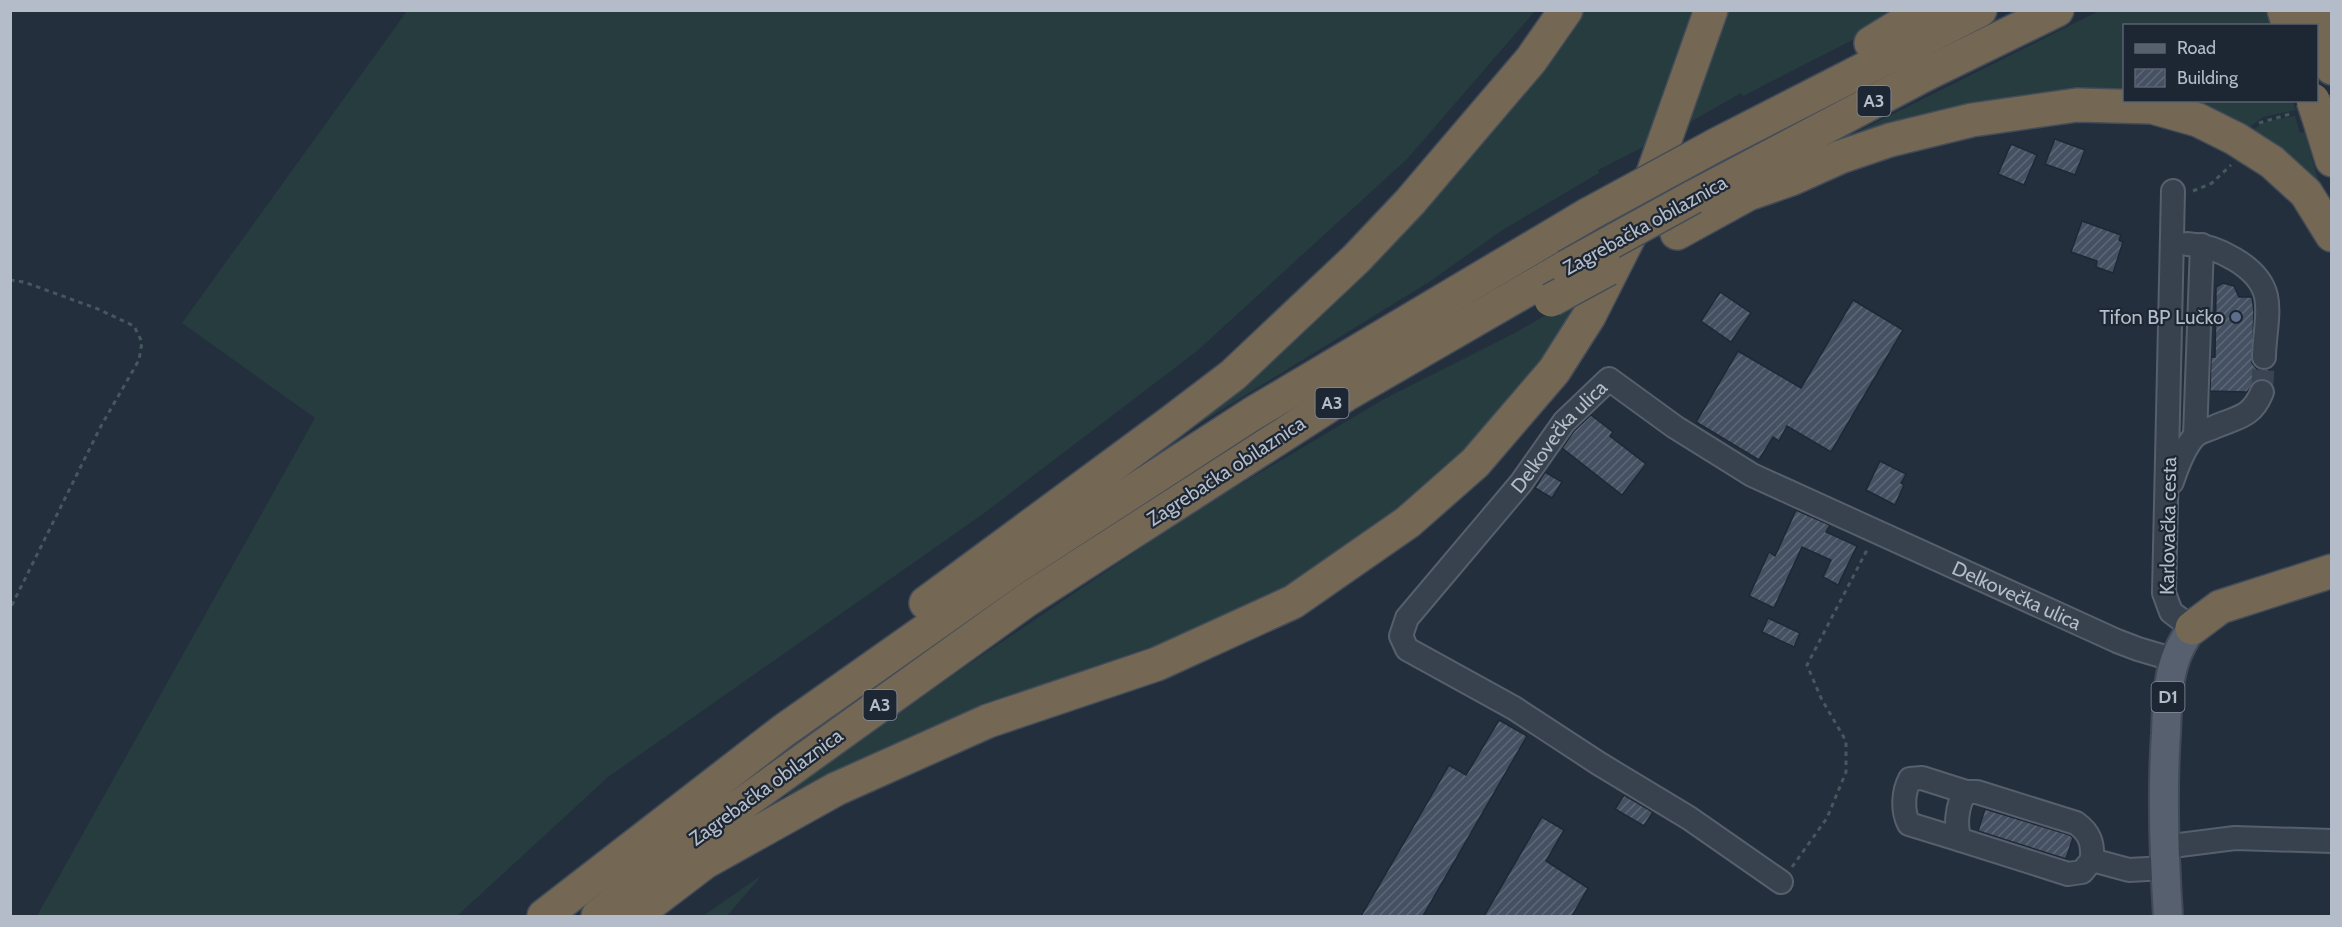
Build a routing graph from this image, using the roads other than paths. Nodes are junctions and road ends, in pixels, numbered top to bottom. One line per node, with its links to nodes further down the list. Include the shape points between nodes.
1 (1566, 10): 23 (highway, via 1524,68 1410,202 1356,259 1233,375 997,552 777,709)
2 (1711, 10): 33 (highway, via 1634,227 1589,316 1554,371 1475,463 1408,522 1293,602 1157,663 988,721 836,789 705,862)
3 (1925, 10): 9 (highway, via 1733,121)
4 (1980, 10): 9 (highway, Zagrebačka obilaznica / A3)
5 (2057, 10): 15 (highway, Zagrebačka obilaznica / A3, bridge, via 1693,197)
6 (2314, 10): 7 (highway)
7 (2331, 68)
8 (2308, 110): 10 (highway)
9 (1716, 145): 23 (highway, Zagrebačka obilaznica / A3, bridge, via 1589,214 1272,402 1010,571)
10 (2331, 160)
11 (2173, 191): 13 (street, Karlovačka cesta)
12 (2331, 235): 15 (highway, bridge, via 2306,193 2244,143 2198,120 2151,107 2077,105 1972,120 1840,157 1748,194 1551,300)
13 (2172, 243): 14 (street); 19 (street, Karlovačka cesta)
14 (2202, 245): 16 (street, via 2229,256 2252,272 2264,289); 18 (street)
15 (1497, 307): 32 (highway, Zagrebačka obilaznica / A3, via 1345,395 1028,599 695,838)
16 (2264, 357)
17 (2262, 392): 18 (street, via 2256,406 2245,416)
18 (2195, 436): 19 (street)
19 (2168, 495): 21 (street, Karlovačka cesta, via 2165,600 2175,616)
20 (2331, 571): 21 (highway, via 2220,607)
21 (2192, 628): 22 (main road, D1)
22 (2175, 660): 27 (main road, D1, via 2163,771); 30 (street, Delkovečka ulica, via 2117,641 1752,476 1609,379 1564,422 1521,483 1407,618 1401,636 1407,649 1514,708 1689,818)
23 (751, 756): 31 (highway, Zagrebačka obilaznica / A3)
24 (1966, 792): 25 (street, via 1958,817); 25 (street, via 1922,778 1910,780 1906,787 1904,816 1909,824); 29 (street, via 2076,823 2091,840)
25 (1961, 840): 29 (street, via 2068,874 2082,872)
26 (2322, 840): 27 (street, via 2235,838); 28 (street)
27 (2164, 857): 29 (street, via 2129,870); 34 (main road, D1)
28 (2331, 857)
29 (2092, 860)
30 (1781, 882)
31 (544, 916)
32 (598, 916)
33 (634, 916)
34 (2168, 916)

